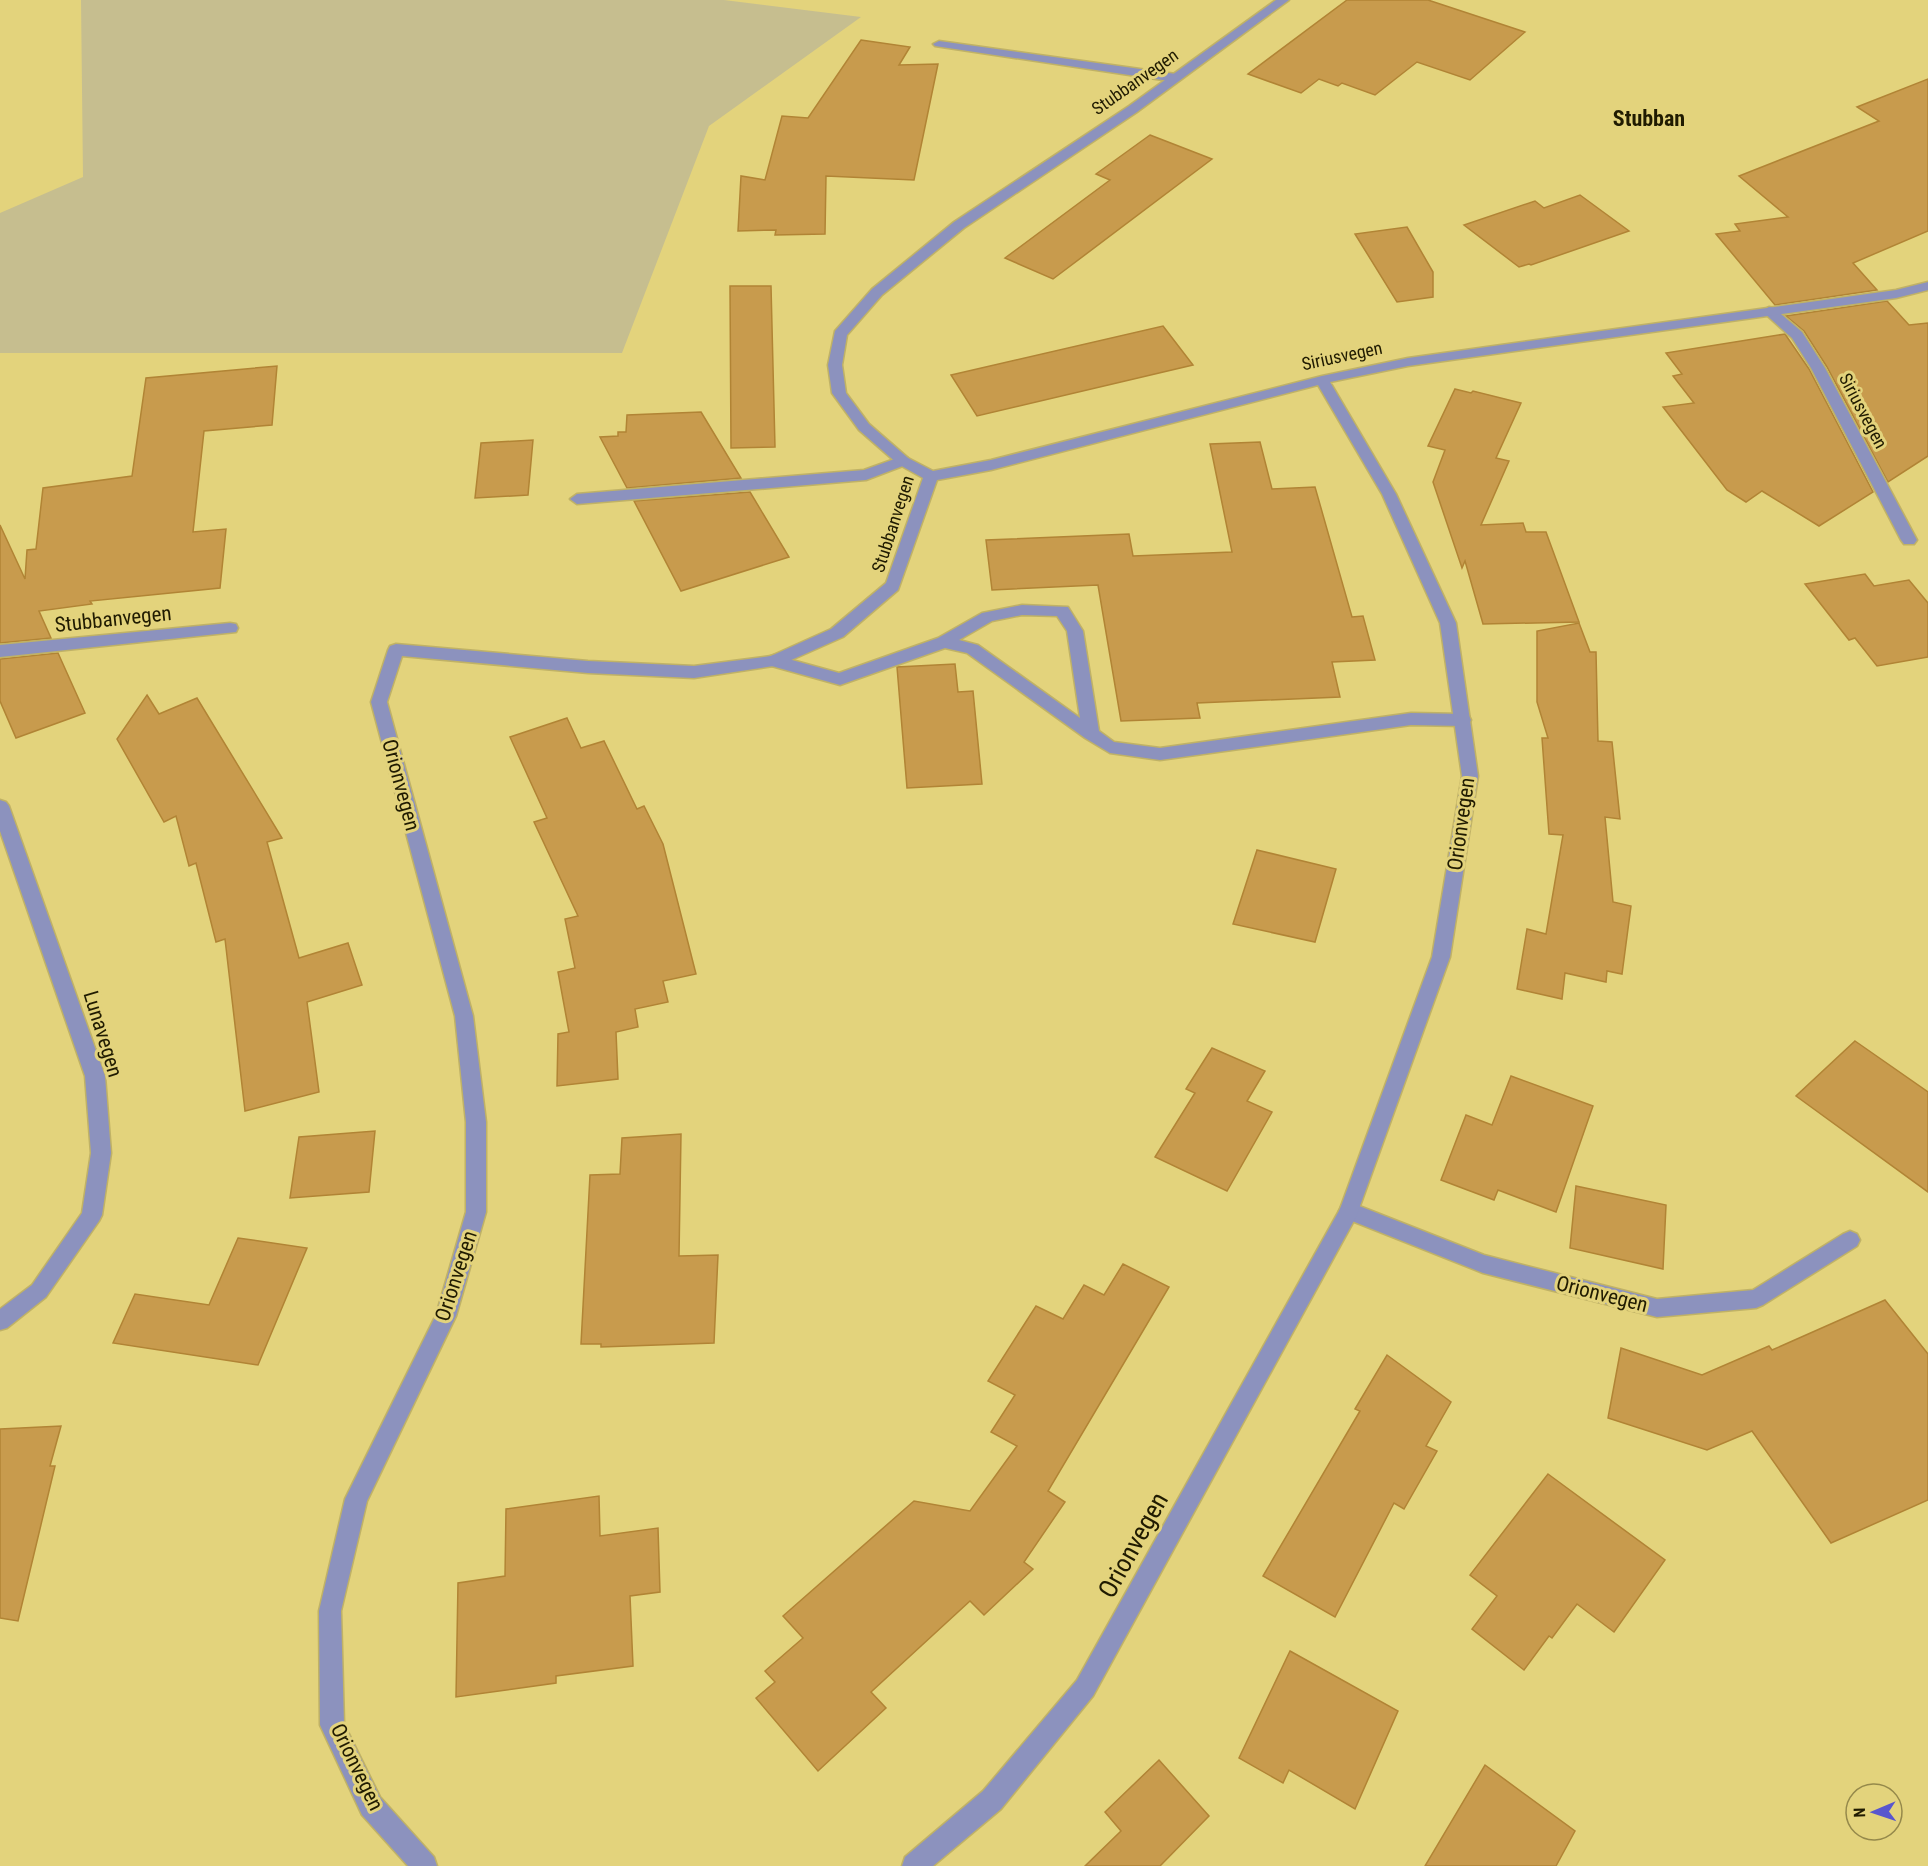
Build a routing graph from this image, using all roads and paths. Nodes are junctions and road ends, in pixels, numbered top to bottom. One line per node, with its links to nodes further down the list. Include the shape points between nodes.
1 (1283, 0): 3 (street, Stubbanvegen)
2 (939, 44): 3 (street)
3 (1176, 78): 7 (street, Stubbanvegen, via 958,225 877,292 840,334 835,365 839,393 864,427)
4 (1928, 286): 5 (street, Siriusvegen)
5 (1769, 312): 6 (street, Siriusvegen, via 1408,362); 10 (street, Siriusvegen, via 1797,335 1818,368)
6 (1322, 380): 8 (street, Siriusvegen, via 991,465); 16 (street, Orionvegen, via 1389,494 1448,623)
7 (903, 461): 8 (street, Stubbanvegen); 9 (street, via 866,475)
8 (931, 476): 15 (street, Stubbanvegen, via 893,586 837,633)
9 (576, 499)
10 (1909, 540)
11 (230, 628): 14 (street, Stubbanvegen)
12 (944, 642): 15 (street, via 840,679); 17 (street, via 972,649); 17 (street, via 988,617 1022,610 1062,611 1076,631)
13 (396, 650): 15 (street, Stubbanvegen, via 694,672); 22 (street, Orionvegen, via 379,702 464,1016 476,1122 476,1212 446,1316 356,1499 330,1611 332,1725 371,1806)
14 (0, 651)
15 (774, 661)
16 (1463, 720): 17 (street, via 1411,719 1160,754 1110,747); 19 (street, Orionvegen, via 1470,776 1441,957)
17 (1091, 734)
18 (0, 807): 21 (street, Lunavegen, via 95,1076 101,1153 92,1215 39,1291)
19 (1349, 1211): 20 (street, Orionvegen, via 1483,1264 1657,1308 1756,1299); 23 (street, Orionvegen, via 1084,1688 992,1800)
20 (1850, 1240)
21 (0, 1321)
22 (425, 1866)
23 (914, 1866)

